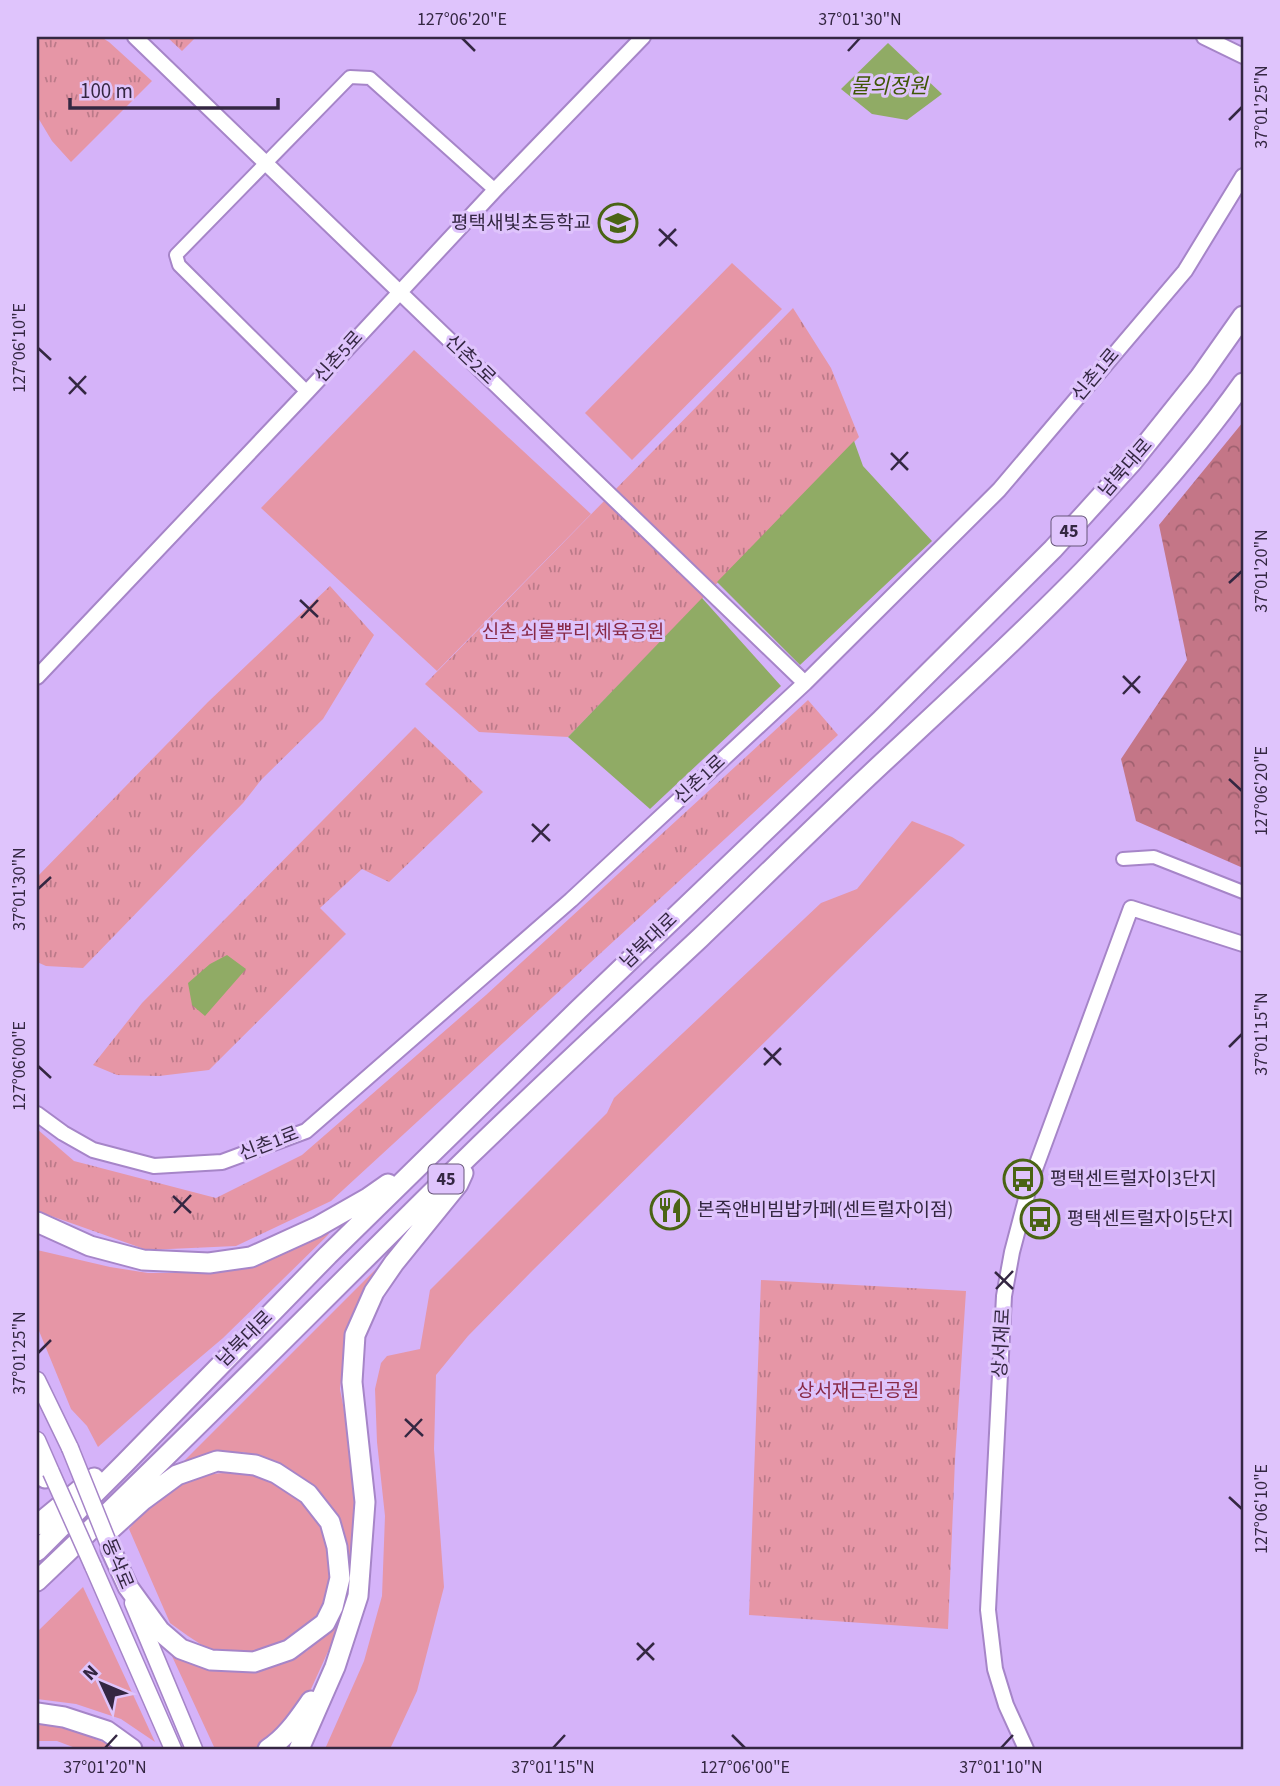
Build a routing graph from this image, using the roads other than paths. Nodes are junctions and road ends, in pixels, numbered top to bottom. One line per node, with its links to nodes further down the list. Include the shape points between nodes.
1 (135, 37): 5 (street, 신촌2로)
2 (643, 37): 7 (street, 신촌5로)
3 (1204, 37): 4 (street)
4 (1243, 56)
5 (266, 163): 7 (street, via 350,77 370,78); 8 (street, 신촌2로); 11 (street, via 176,254 179,265)
6 (1243, 176): 13 (street, 신촌1로, via 1185,271 1008,479)
7 (495, 190): 8 (street, 신촌5로)
8 (399, 291): 11 (street, 신촌5로); 13 (street, 신촌2로)
9 (1243, 316): 18 (highway, 남북대로 / 45, via 1132,462 1053,549)
10 (1243, 383): 19 (highway, 남북대로 / 45, via 1170,476 1021,633)
11 (307, 392): 12 (street, 신촌5로)
12 (37, 677)
13 (805, 683): 17 (street, 신촌1로, via 571,900 306,1131 222,1162 154,1166 93,1150)
14 (1123, 859): 15 (street, via 1154,857)
15 (1243, 892)
16 (1243, 944): 37 (street, 상서재로, via 1131,908 1031,1180 1004,1296 988,1610 995,1669)
17 (37, 1114)
18 (445, 1142): 20 (highway, via 368,1198 251,1257 209,1263 143,1260 90,1246); 22 (highway, 남북대로 / 45)
19 (474, 1152): 28 (highway, 남북대로 / 45); 30 (highway, via 458,1184 374,1292 355,1335 352,1382 365,1502 358,1596)
20 (37, 1222)
21 (37, 1380): 27 (main road, 동삭로, bridge)
22 (171, 1415): 25 (highway); 26 (highway, 남북대로 / 45)
23 (37, 1440): 24 (main road, 동삭로)
24 (44, 1471): 33 (main road, 동삭로, bridge, via 93,1566)
25 (37, 1525)
26 (37, 1550)
27 (111, 1550): 29 (highway, via 128,1587 160,1631 181,1649 211,1660 254,1662 289,1650 325,1623 340,1578 330,1522 308,1494 255,1465 217,1461 177,1475 151,1493); 34 (main road, 동삭로)
28 (37, 1581)
29 (37, 1594)
30 (335, 1667): 35 (highway, via 302,1715); 36 (highway)
31 (37, 1713): 32 (highway, via 107,1731)
32 (132, 1749)
33 (173, 1749)
34 (194, 1749)
35 (268, 1749)
36 (299, 1749)
37 (1026, 1749)

